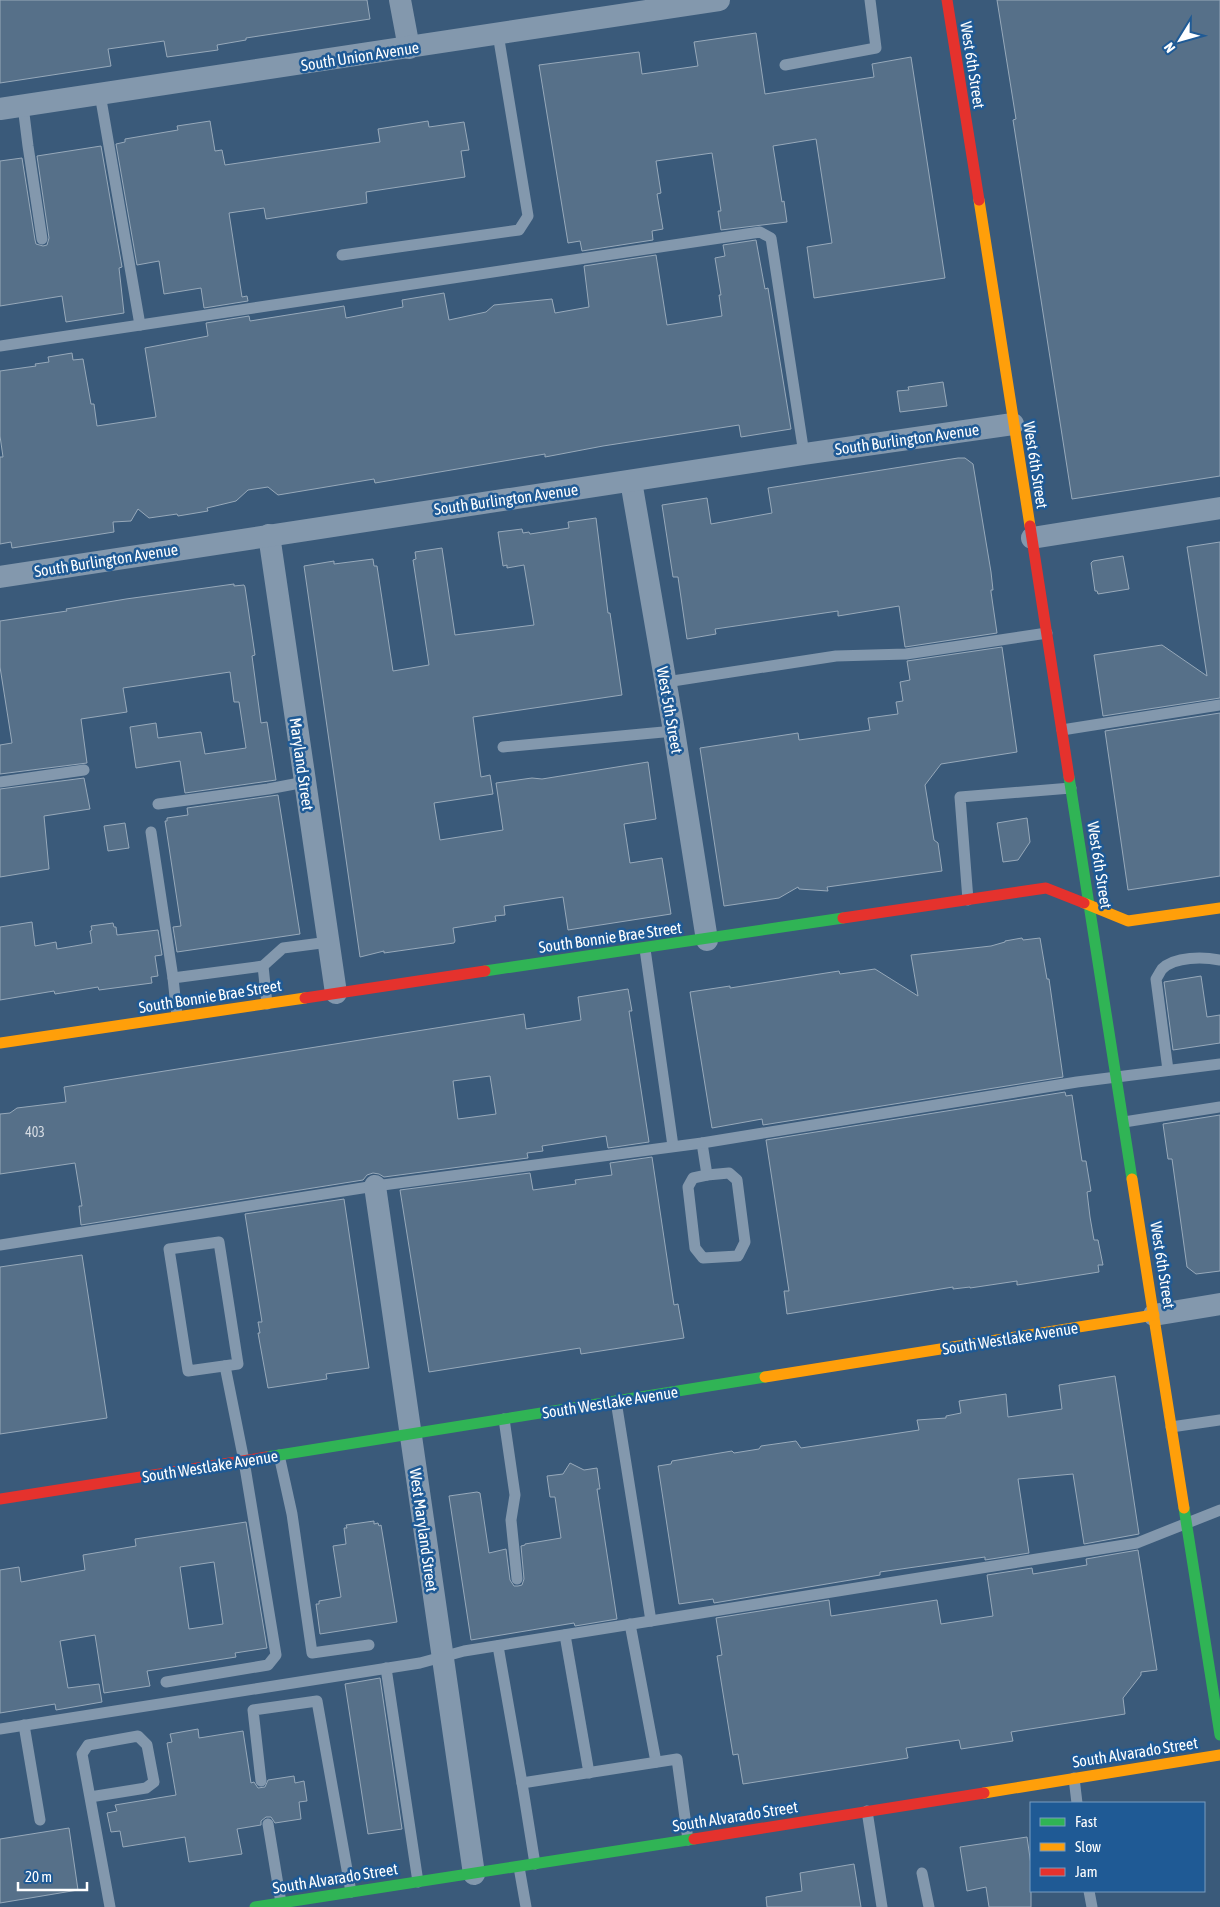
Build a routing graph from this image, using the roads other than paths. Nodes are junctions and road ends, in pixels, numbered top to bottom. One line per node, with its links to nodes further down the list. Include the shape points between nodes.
1 (400, 0): 6 (street)
2 (720, 0): 5 (street, South Union Avenue)
3 (870, 0): 7 (lane, via 876,48)
4 (947, 0): 15 (main road, West 6th Street)
5 (498, 34): 6 (street, South Union Avenue); 12 (lane, via 528,216 519,230)
6 (409, 48): 8 (street, South Union Avenue)
7 (785, 65)
8 (100, 94): 9 (street, South Union Avenue); 13 (lane)
9 (23, 106): 10 (street, South Union Avenue); 11 (lane)
10 (0, 109)
11 (42, 239)
12 (342, 255)
13 (140, 325): 14 (lane); 16 (lane, via 760,232 771,238)
14 (0, 346)
15 (1013, 424): 16 (street, South Burlington Avenue); 20 (main road, West 6th Street)
16 (804, 454): 17 (street, South Burlington Avenue)
17 (631, 481): 19 (street, South Burlington Avenue); 23 (street, West 5th Street)
18 (1220, 508): 20 (street)
19 (269, 535): 21 (street, South Burlington Avenue); 30 (street, Maryland Street)
20 (1032, 538): 22 (main road, West 6th Street)
21 (0, 576)
22 (1047, 633): 23 (lane, via 906,654 836,656); 25 (main road, West 6th Street)
23 (666, 682): 26 (street, West 5th Street)
24 (1220, 705): 25 (lane)
25 (1062, 730): 31 (main road, West 6th Street)
26 (674, 731): 27 (lane); 37 (street, West 5th Street)
27 (503, 747)
28 (84, 770): 29 (lane)
29 (0, 782)
30 (305, 782): 32 (lane); 38 (street, Maryland Street)
31 (1071, 788): 34 (lane, via 960,797); 35 (main road, West 6th Street)
32 (158, 804)
33 (151, 832): 42 (lane)
34 (968, 900): 35 (main road, South Bonnie Brae Street, via 1046,888); 37 (main road, South Bonnie Brae Street)
35 (1089, 905): 36 (main road, South Bonnie Brae Street, via 1128,921); 49 (main road, West 6th Street)
36 (1220, 908)
37 (707, 940): 39 (main road, South Bonnie Brae Street)
38 (329, 942): 41 (lane, via 283,948); 43 (street, Maryland Street)
39 (645, 949): 43 (main road, South Bonnie Brae Street); 53 (lane)
40 (1220, 960): 48 (lane, via 1176,961 1162,969 1156,979)
41 (263, 966): 42 (lane); 44 (lane)
42 (173, 978): 45 (lane)
43 (336, 993): 44 (main road, South Bonnie Brae Street)
44 (268, 1004): 45 (main road, South Bonnie Brae Street)
45 (177, 1018): 46 (main road, South Bonnie Brae Street)
46 (0, 1043)
47 (1220, 1064): 48 (lane)
48 (1168, 1070): 49 (lane)
49 (1116, 1076): 51 (main road, West 6th Street); 52 (lane)
50 (1220, 1107): 51 (lane)
51 (1124, 1122): 58 (main road, West 6th Street)
52 (702, 1143): 53 (lane); 54 (lane)
53 (673, 1146): 55 (lane)
54 (707, 1175): 54 (lane, via 693,1178 688,1187 695,1248 703,1258 738,1256 745,1242 737,1180 729,1173)
55 (375, 1186): 56 (lane); 64 (street, West Maryland Street)
56 (0, 1245)
57 (1220, 1304): 58 (street, South Westlake Avenue)
58 (1154, 1315): 60 (main road, South Westlake Avenue); 63 (main road, West 6th Street)
59 (225, 1366): 59 (lane, via 238,1364 219,1242 169,1248 188,1371); 66 (lane)
60 (616, 1401): 61 (main road, South Westlake Avenue); 71 (lane)
61 (504, 1419): 64 (main road, South Westlake Avenue); 70 (lane, via 515,1495 511,1520)
62 (1220, 1420): 63 (lane)
63 (1171, 1427): 69 (main road, West 6th Street)
64 (410, 1435): 65 (main road, South Westlake Avenue); 76 (street, West Maryland Street)
65 (279, 1455): 66 (main road, South Westlake Avenue); 74 (lane, via 292,1514 312,1653)
66 (244, 1461): 67 (main road, South Westlake Avenue); 78 (lane, via 276,1655 268,1665)
67 (0, 1499)
68 (1220, 1510): 69 (lane)
69 (1187, 1524): 71 (lane, via 1138,1543); 81 (main road, West 6th Street)
70 (517, 1579)
71 (651, 1621): 72 (lane)
72 (630, 1624): 73 (lane); 83 (lane)
73 (565, 1635): 75 (lane); 84 (lane)
74 (369, 1645)
75 (498, 1646): 76 (lane); 87 (lane)
76 (443, 1657): 77 (lane); 97 (street, West Maryland Street)
77 (386, 1668): 79 (lane); 98 (lane)
78 (166, 1682)
79 (24, 1725): 80 (lane); 91 (lane)
80 (0, 1729)
81 (1220, 1735)
82 (1220, 1754): 85 (main road, South Alvarado Street)
83 (656, 1762): 84 (lane); 93 (lane, via 677,1759)
84 (589, 1773): 87 (lane)
85 (1074, 1778): 89 (lane); 90 (main road, South Alvarado Street)
86 (261, 1781): 99 (lane, via 252,1710 316,1701)
87 (522, 1783): 94 (lane)
88 (90, 1797): 88 (lane, via 82,1754 88,1745 138,1736 147,1745 154,1782 146,1788); 102 (lane)
89 (1077, 1802)
90 (866, 1811): 93 (main road, South Alvarado Street); 105 (lane)
91 (40, 1820)
92 (268, 1824): 101 (lane)
93 (688, 1840): 94 (main road, South Alvarado Street)
94 (535, 1864): 95 (main road, South Alvarado Street)
95 (519, 1867): 97 (main road, South Alvarado Street); 104 (lane)
96 (922, 1873): 106 (lane)
97 (474, 1874): 98 (main road, South Alvarado Street)
98 (418, 1882): 99 (main road, South Alvarado Street)
99 (351, 1892): 101 (main road, South Alvarado Street)
100 (1089, 1892): 107 (lane)
101 (281, 1903): 103 (main road, South Alvarado Street)
102 (110, 1907)
103 (255, 1907)
104 (526, 1907)
105 (882, 1907)
106 (929, 1907)
107 (1092, 1907)

